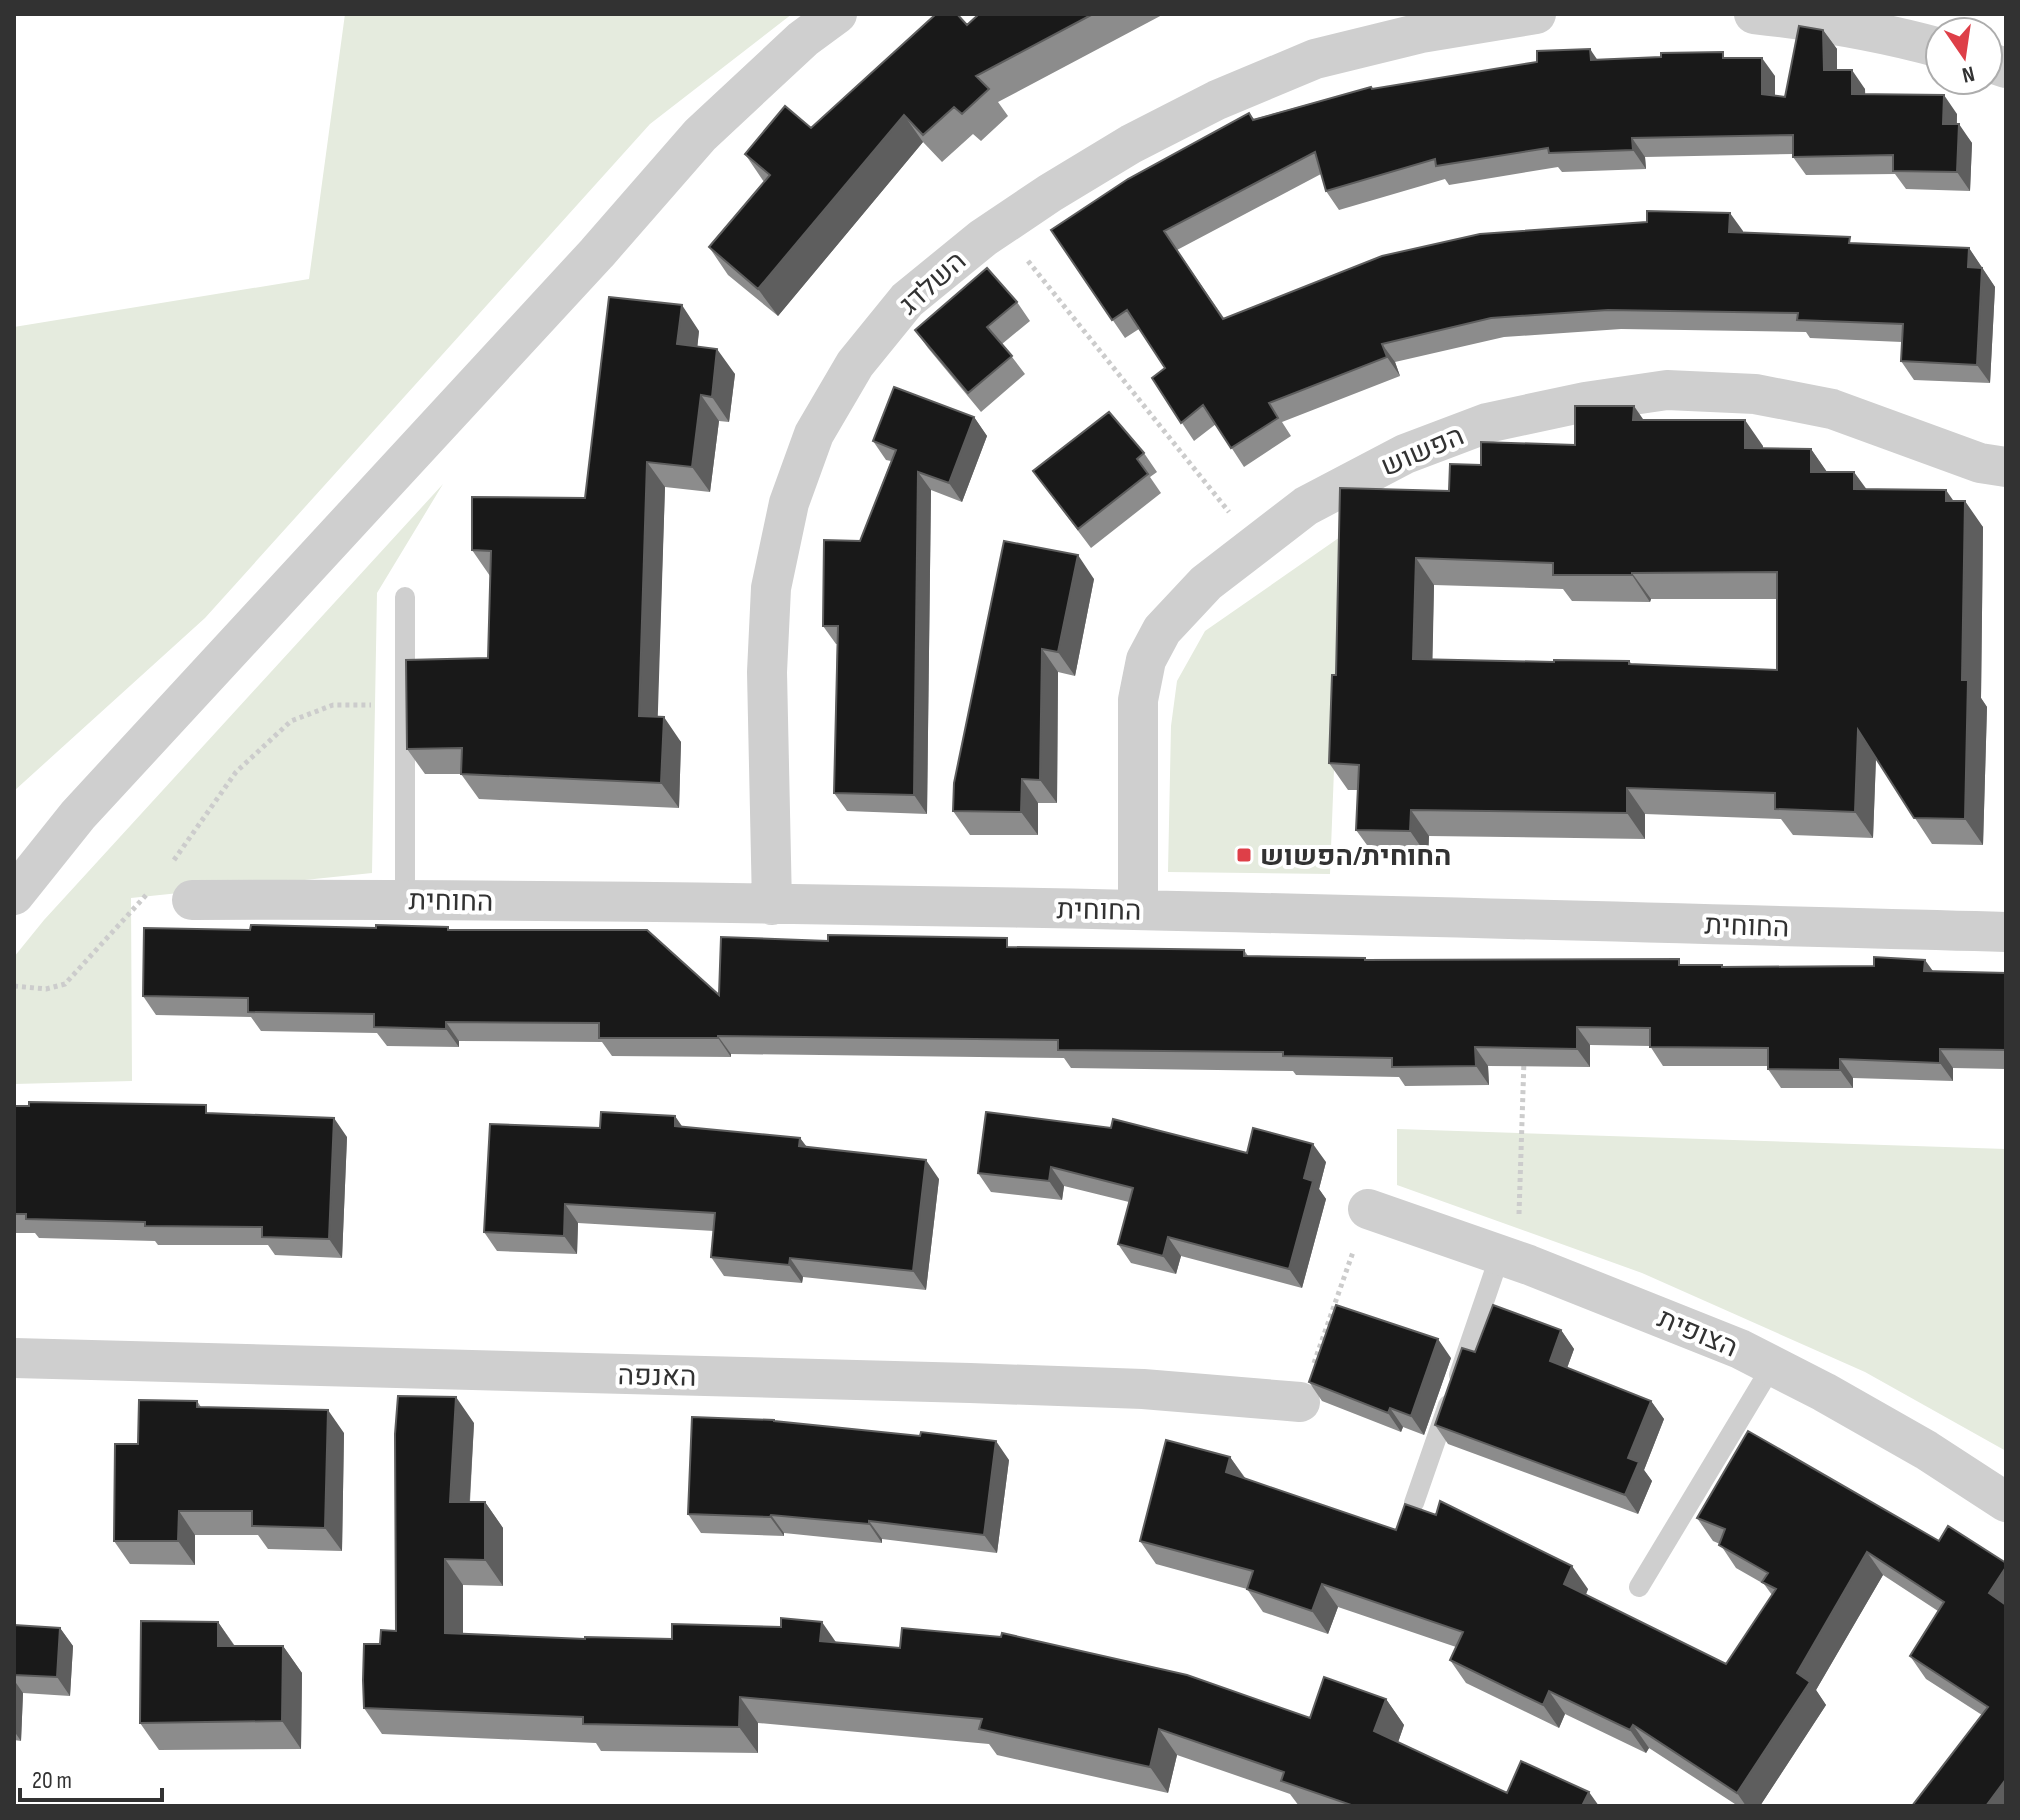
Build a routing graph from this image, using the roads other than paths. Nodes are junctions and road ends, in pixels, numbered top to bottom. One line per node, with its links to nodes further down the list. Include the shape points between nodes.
1 (837, 14): 7 (street, via 700,135)
2 (1536, 14): 12 (street, השלדג, via 1421,33 1315,59 1217,100 1131,144 1000,226 907,300 855,364 814,434 789,503 771,588 767,672)
3 (1754, 14): 4 (street)
4 (1924, 44)
5 (2006, 467): 13 (street, הפשוש, via 1980,463 1832,409 1755,394 1667,390 1487,423 1405,454 1306,506 1206,583 1162,630 1146,660 1138,700)
6 (405, 597): 11 (lane)
7 (78, 815): 8 (street); 9 (street)
8 (14, 861)
9 (14, 895)
10 (192, 900): 11 (street, החוחית)
11 (405, 900): 12 (street, החוחית)
12 (772, 905): 13 (street, החוחית)
13 (1138, 909): 14 (street, החוחית)
14 (2006, 932)
15 (1368, 1209): 16 (street, הצופית)
16 (1509, 1258): 18 (street, הצופית); 21 (lane)
17 (14, 1358): 19 (street, האנפה, via 986,1383)
18 (1772, 1366): 20 (street, הצופית, via 1926,1450); 22 (lane)
19 (1300, 1402)
20 (2006, 1502)
21 (1414, 1503)
22 (1639, 1587)

